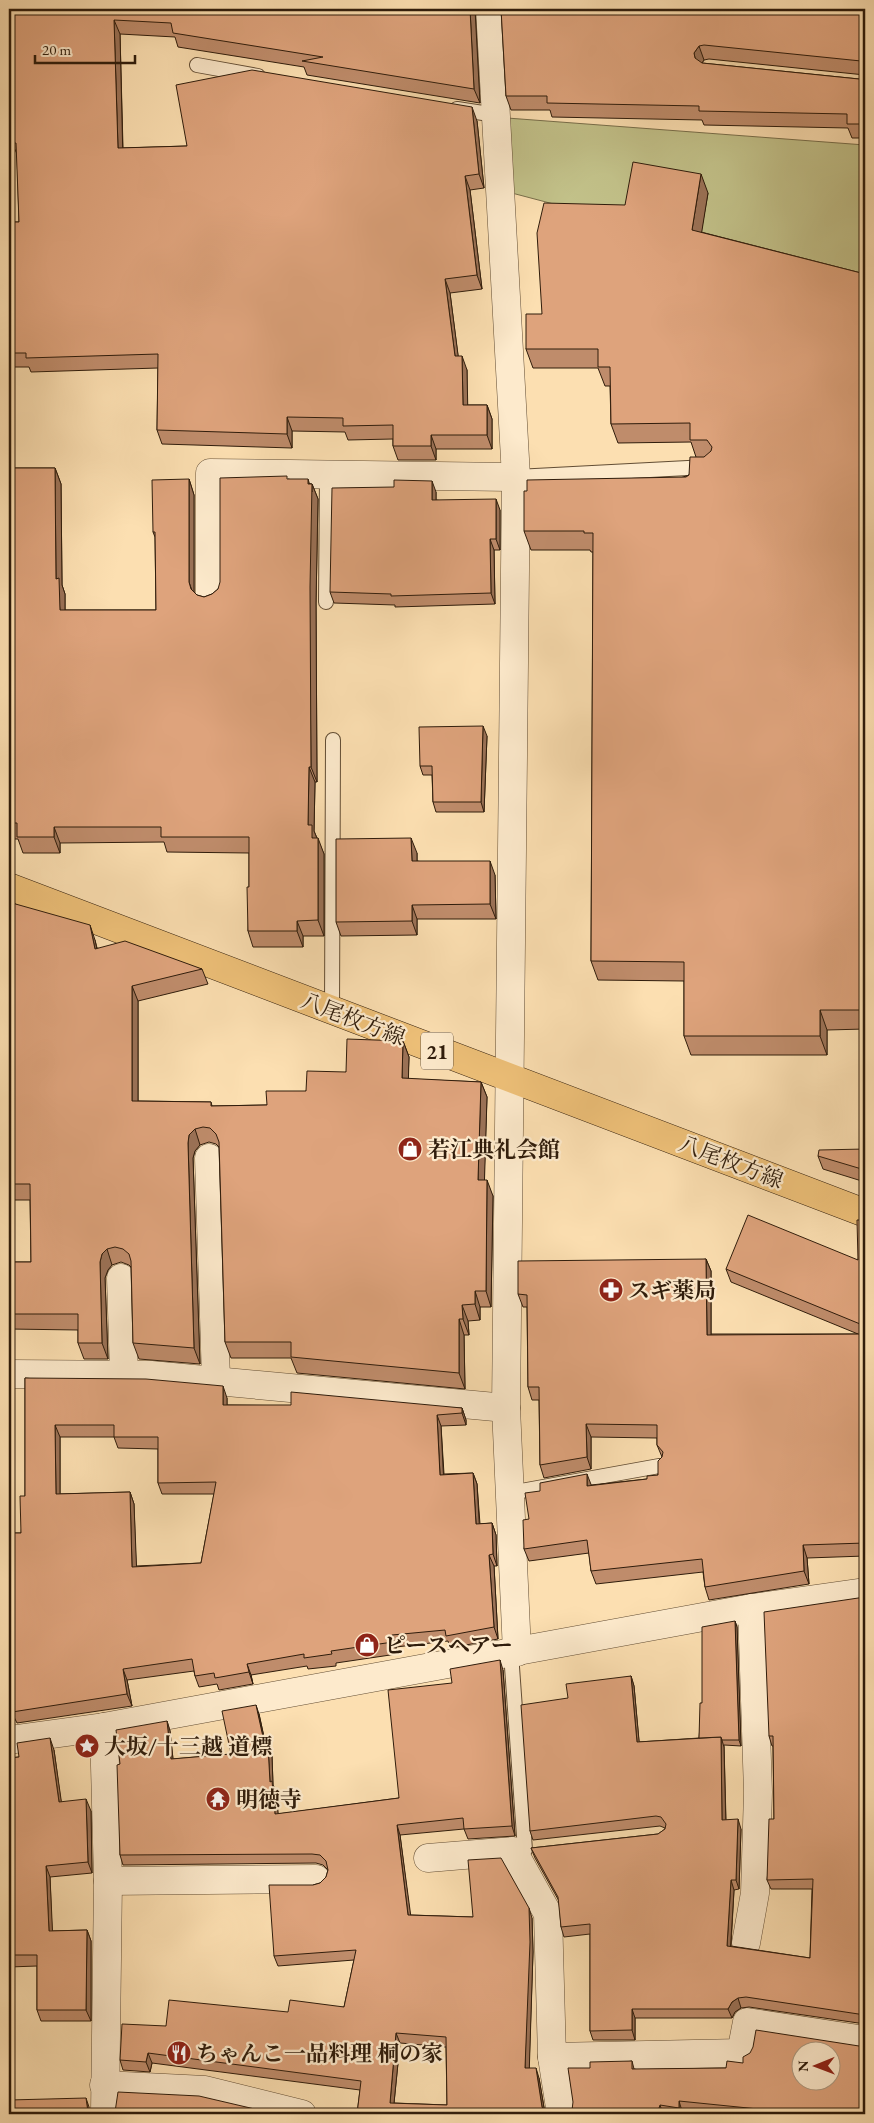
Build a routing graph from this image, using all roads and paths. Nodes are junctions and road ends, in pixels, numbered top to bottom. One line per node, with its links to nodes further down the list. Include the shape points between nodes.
1 (490, 9): 5 (street)
2 (197, 65): 3 (lane)
3 (274, 78)
4 (448, 107): 5 (lane)
5 (496, 115): 8 (street)
6 (710, 467): 8 (lane)
7 (327, 475): 8 (street); 9 (street, via 210,473); 10 (lane)
8 (516, 477): 14 (street)
9 (210, 597)
10 (326, 602)
11 (333, 740): 13 (lane)
12 (9, 887): 13 (main road, 八尾枚方線 / 21)
13 (332, 1011): 14 (main road, 八尾枚方線 / 21)
14 (509, 1078): 16 (main road, 八尾枚方線 / 21); 21 (street)
15 (210, 1158): 20 (street)
16 (865, 1213)
17 (121, 1278): 19 (street)
18 (9, 1374): 19 (street)
19 (124, 1374): 20 (street)
20 (216, 1380): 21 (street)
21 (506, 1408): 23 (street)
22 (659, 1466): 23 (lane)
23 (510, 1493): 26 (street)
24 (865, 1592): 25 (street)
25 (752, 1608): 26 (street); 33 (street, via 758,1792 754,1893)
26 (514, 1652): 27 (street); 29 (lane)
27 (104, 1727): 28 (street); 32 (street)
28 (9, 1740)
29 (524, 1850): 30 (street); 35 (street, via 548,1914)
30 (428, 1858)
31 (316, 1879): 32 (street)
32 (108, 1881): 36 (street)
33 (746, 1943)
34 (865, 2040): 35 (street, via 747,2022 741,2053)
35 (552, 2058): 39 (street)
36 (104, 2085): 37 (street); 38 (street, via 205,2090)
37 (105, 2114)
38 (302, 2114)
39 (561, 2114)

